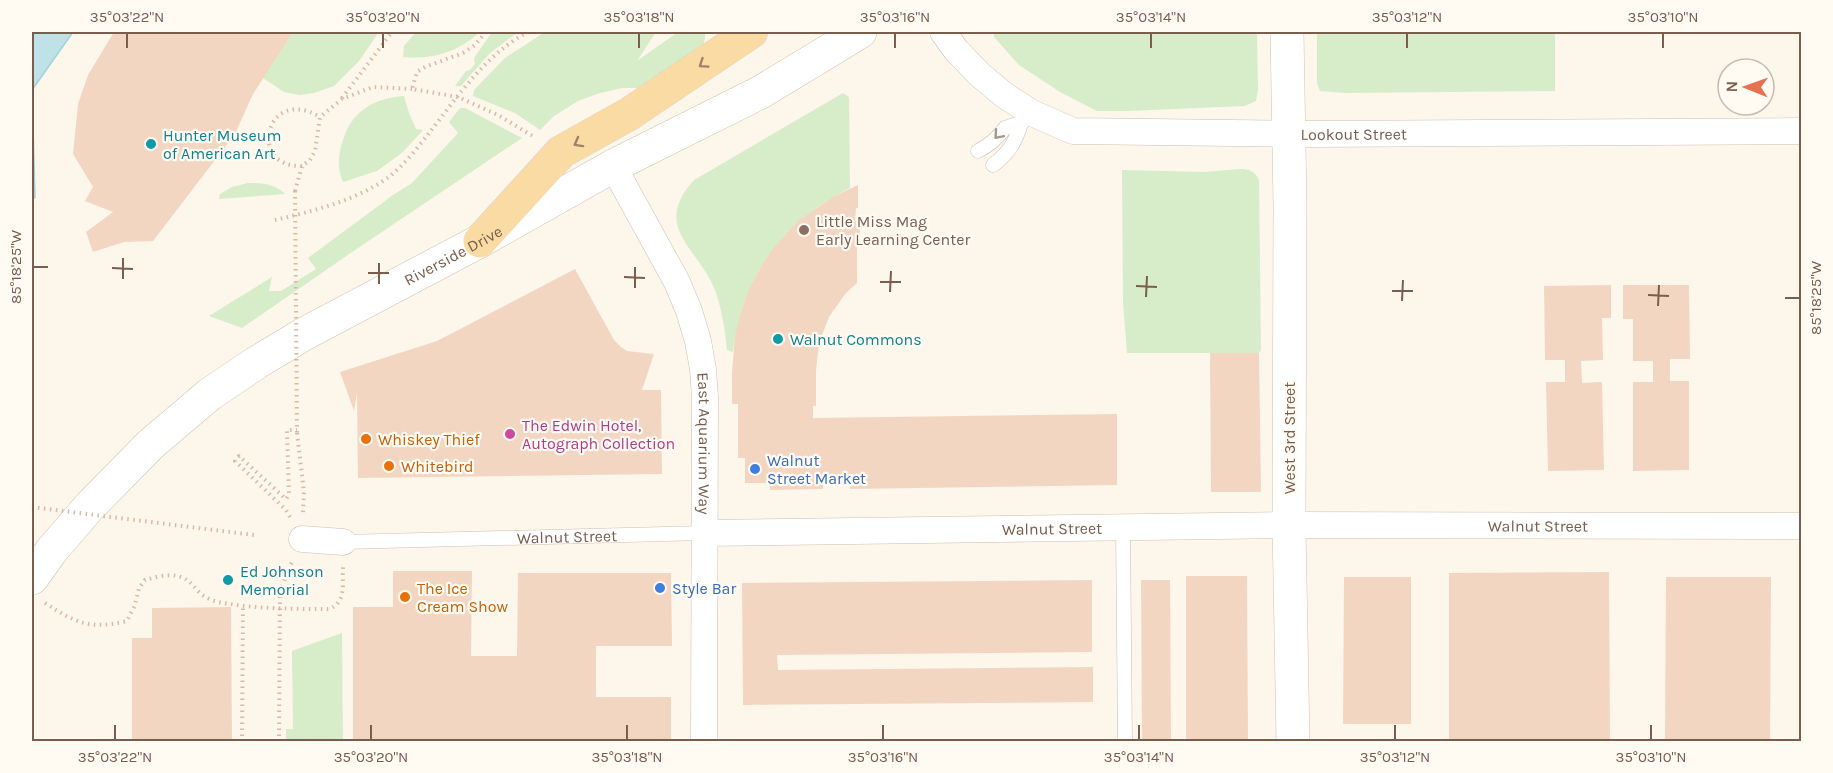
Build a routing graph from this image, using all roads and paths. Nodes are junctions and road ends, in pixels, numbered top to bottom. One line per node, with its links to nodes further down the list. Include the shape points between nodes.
1 (392, 32): 10 (path)
2 (486, 32): 8 (path, via 463,53 417,72)
3 (528, 32): 9 (path, via 488,60)
4 (751, 32): 21 (main road, one-way to 21, via 629,114 561,152)
5 (860, 32): 19 (main road, Riverside Drive, via 761,92)
6 (943, 32): 12 (street, Lookout Street, via 979,74)
7 (1287, 32): 14 (main road, West 3rd Street)
8 (412, 88): 9 (path); 10 (path, via 373,87)
9 (458, 97): 15 (path, via 498,115); 20 (path, via 416,151 387,178 311,212)
10 (342, 99): 11 (path)
11 (320, 117): 18 (path, via 315,150); 18 (path, via 302,108 291,109 271,123 271,152 281,162)
12 (1026, 118): 14 (street, Lookout Street, via 1073,131); 16 (lane, one-way to 16, via 1005,128); 17 (lane, via 1012,146)
13 (1802, 131): 14 (street, Lookout Street)
14 (1289, 134): 25 (main road, West 3rd Street)
15 (541, 144)
16 (978, 152)
17 (993, 165)
18 (302, 166): 22 (path, bridge, via 295,191)
19 (613, 166): 21 (main road, Riverside Drive); 28 (street, East Aquarium Way, via 677,282 698,341 705,397)
20 (275, 220)
21 (480, 241): 32 (main road, Riverside Drive, via 304,334 210,394 119,476 52,550)
22 (297, 432): 23 (path); 30 (path, via 287,430 290,495 286,499 239,456 235,461 286,510)
23 (304, 492)
24 (32, 507): 29 (path, bridge)
25 (1289, 525): 26 (street, Walnut Street); 27 (street, Walnut Street); 40 (main road, West 3rd Street)
26 (1802, 526)
27 (1123, 528): 28 (street, Walnut Street); 39 (lane)
28 (704, 533): 31 (lane, Walnut Street); 38 (street, East Aquarium Way)
29 (254, 535)
30 (302, 539): 31 (street, Walnut Street)
31 (343, 542): 35 (path, via 342,598 337,606)
32 (36, 589): 34 (path, via 71,620 91,625 127,621 145,580 167,576 181,577 211,599)
33 (280, 591): 35 (path)
34 (243, 605): 35 (path); 36 (path)
35 (279, 609): 37 (path)
36 (243, 741)
37 (279, 741)
38 (704, 741)
39 (1125, 741)
40 (1293, 741)

